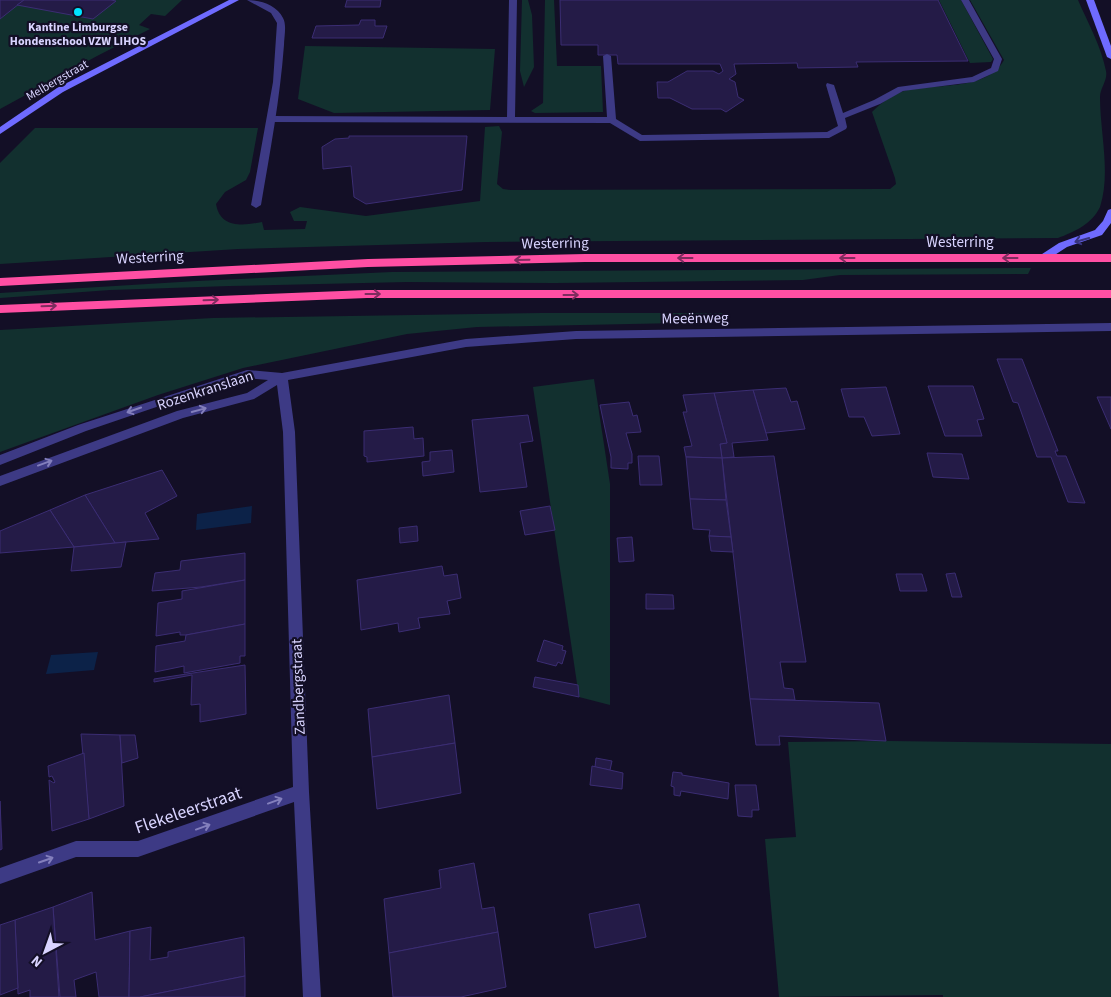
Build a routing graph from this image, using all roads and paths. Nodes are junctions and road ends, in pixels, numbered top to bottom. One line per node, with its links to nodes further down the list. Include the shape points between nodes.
1 (235, 0): 13 (street, Melbergstraat, via 60,90)
2 (251, 0): 10 (street, via 281,18 277,82)
3 (513, 0): 11 (street)
4 (966, 0): 9 (street, via 998,59 995,69 974,79 900,89)
5 (1090, 0): 7 (street)
6 (607, 56): 12 (street)
7 (1111, 57)
8 (830, 85): 9 (street)
9 (840, 117): 12 (street, via 843,127 829,135 640,138)
10 (270, 119): 11 (street); 14 (street)
11 (512, 119): 12 (street)
12 (612, 120)
13 (0, 131)
14 (256, 205)
15 (1111, 212): 16 (street, one-way to 16, via 1108,224 1092,238 1062,246)
16 (1043, 258): 17 (highway, Westerring); 18 (highway, Westerring, one-way to 18, via 584,258 368,263)
17 (1111, 258)
18 (0, 282)
19 (1111, 294): 20 (highway, one-way to 19, via 367,294)
20 (0, 308)
21 (1111, 327): 22 (street, Meeënweg, via 576,335 466,344)
22 (282, 378): 23 (street, Rozenkranslaan, one-way to 23, via 247,374 99,422); 24 (street, Rozenkranslaan, one-way to 22, via 181,414 250,396); 25 (street, Zandbergstraat, via 289,432)
23 (0, 460)
24 (0, 481)
25 (301, 792): 26 (street, Flekeleerstraat, one-way to 25, via 76,849 138,849); 27 (street, Zandbergstraat)
26 (0, 876)
27 (312, 997)

